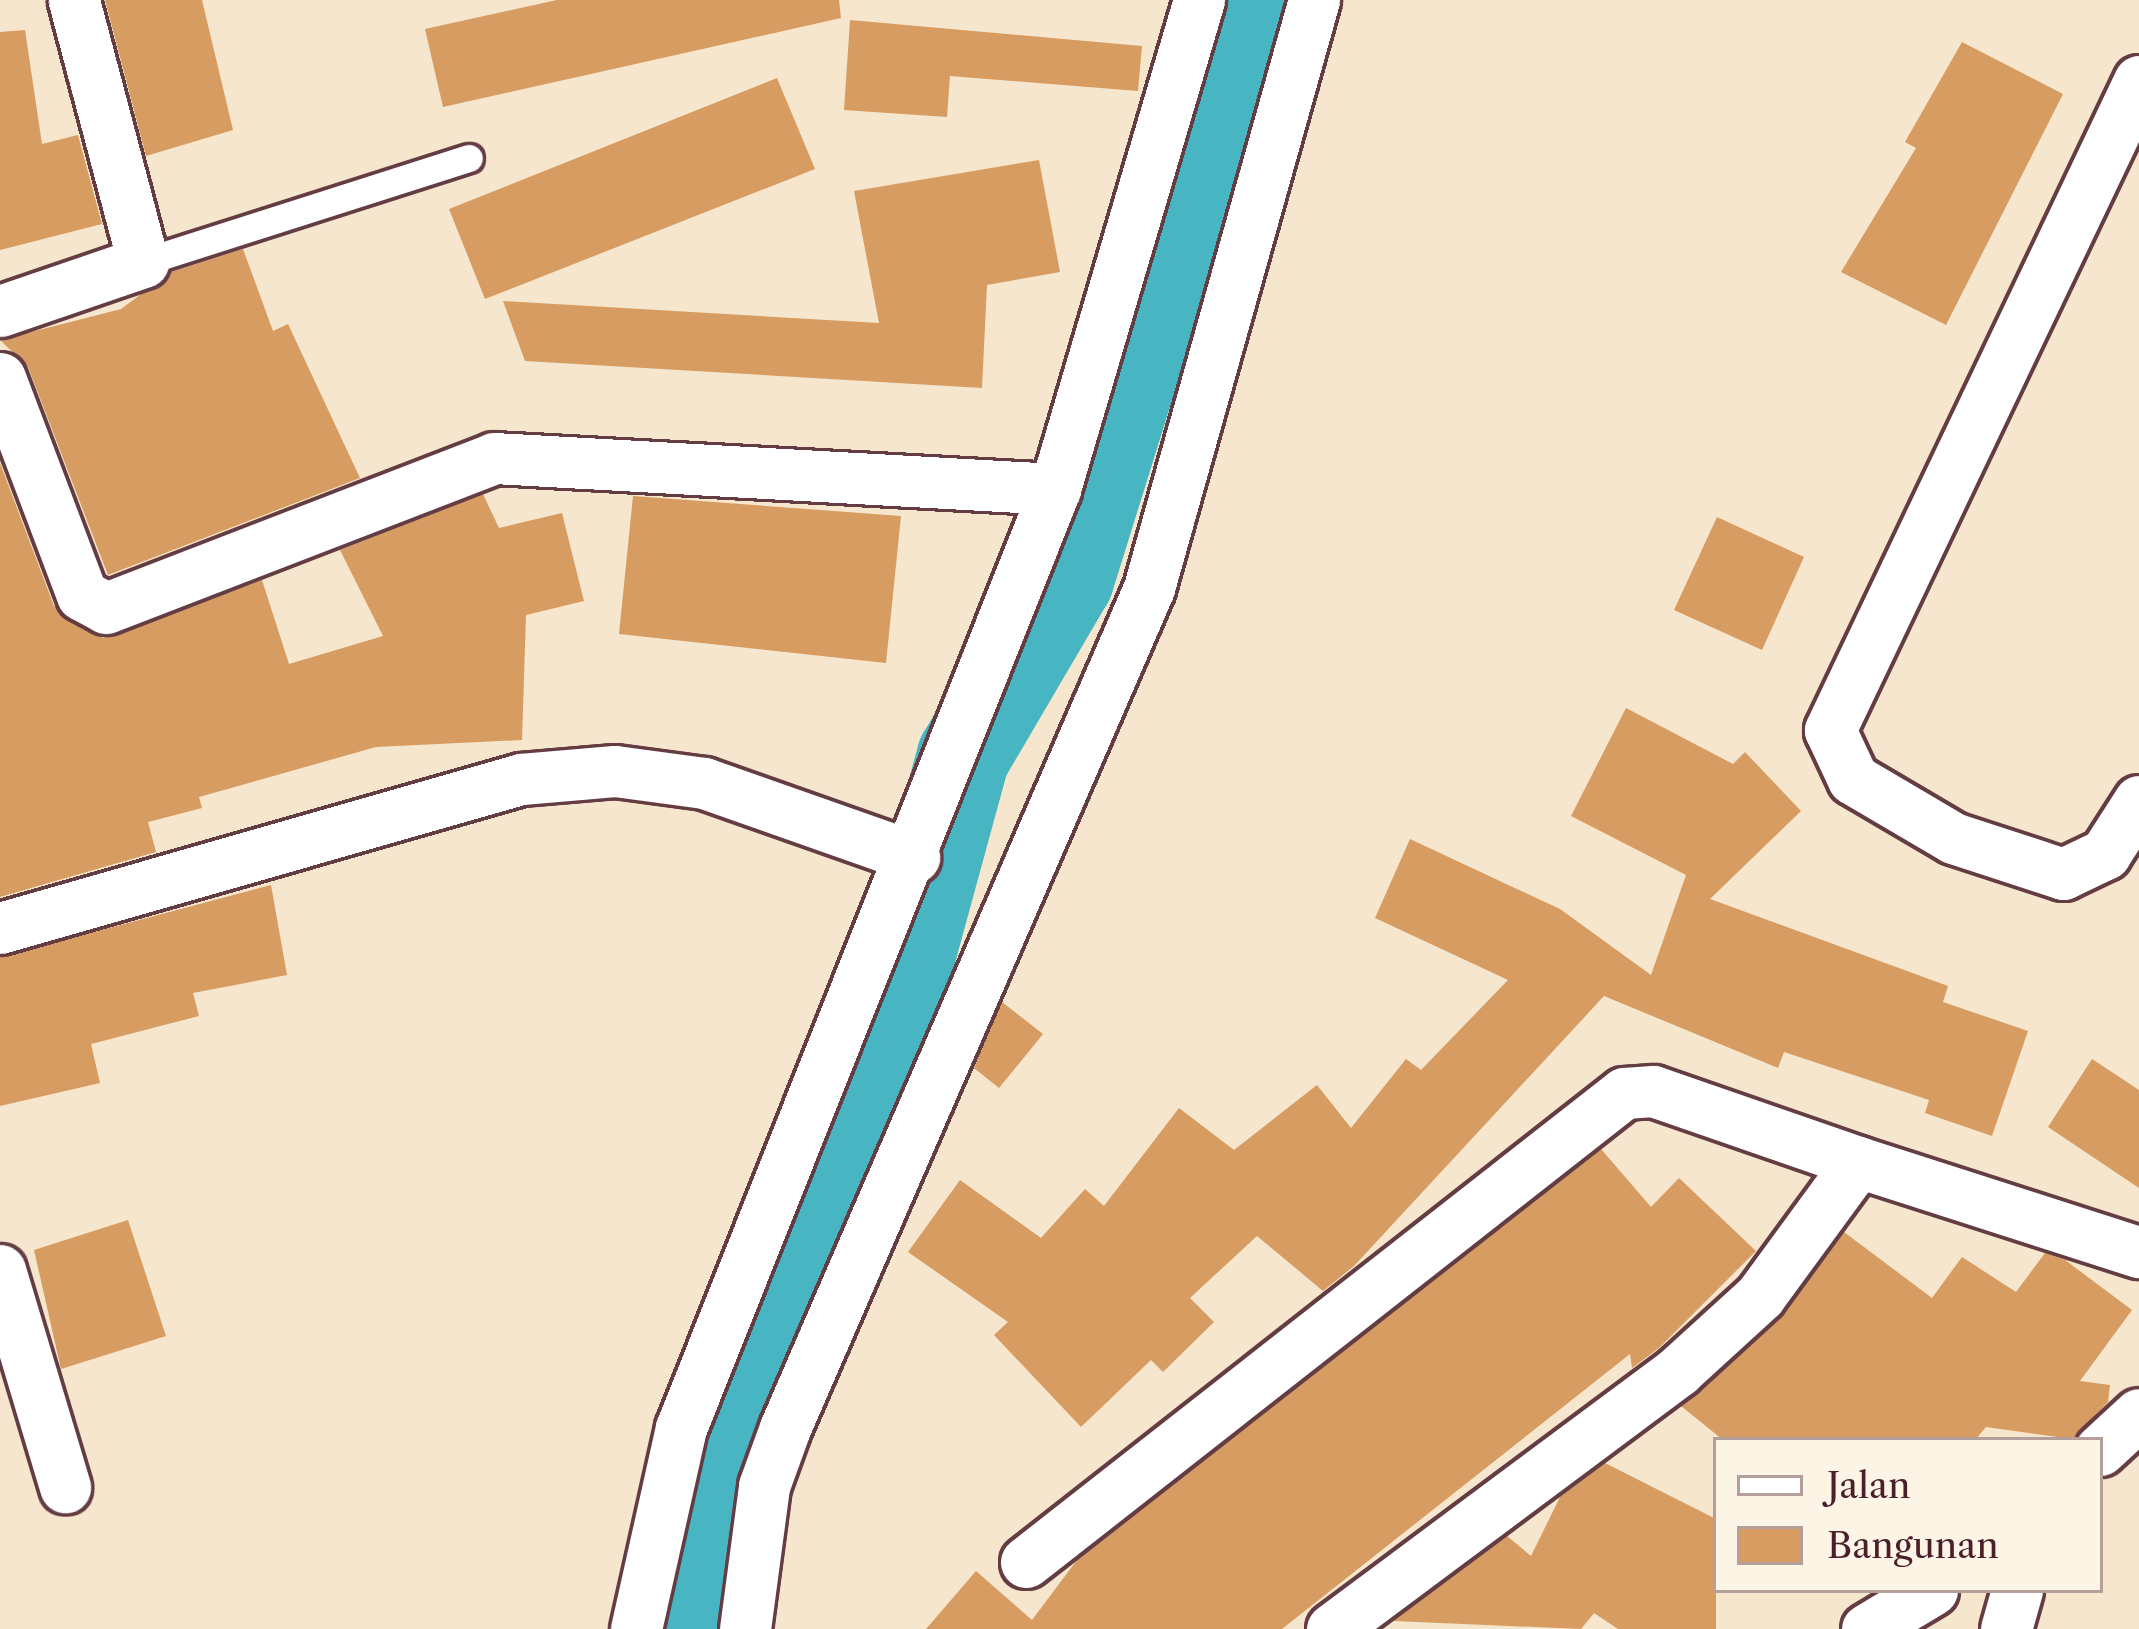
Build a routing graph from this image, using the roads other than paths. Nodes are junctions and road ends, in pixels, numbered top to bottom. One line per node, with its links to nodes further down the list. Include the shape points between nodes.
1 (74, 0): 6 (street)
2 (1199, 0): 9 (street)
3 (1314, 0): 24 (street, via 1150,588 785,1428 764,1486)
4 (2139, 81): 10 (street, via 1830,730 1853,779 1953,838 2063,874 2105,854)
5 (469, 158): 6 (lane)
6 (143, 262): 7 (street)
7 (0, 311)
8 (0, 378): 9 (street, via 82,596 106,608 494,458)
9 (1055, 489): 11 (street)
10 (2139, 801)
11 (914, 857): 12 (street, via 704,783 615,771 521,779); 23 (street, via 681,1428)
12 (0, 928)
13 (1858, 1162): 14 (street); 20 (street, via 1652,1091 1612,1099); 25 (street, via 1760,1296 1678,1371)
14 (2139, 1252)
15 (0, 1270): 16 (street)
16 (8, 1326): 19 (street)
17 (2139, 1414): 18 (street)
18 (2103, 1447)
19 (65, 1487)
20 (1026, 1562)
21 (1927, 1593): 26 (street)
22 (2016, 1593): 27 (street)
23 (636, 1629)
24 (745, 1629)
25 (1332, 1629)
26 (1867, 1629)
27 (2006, 1629)

